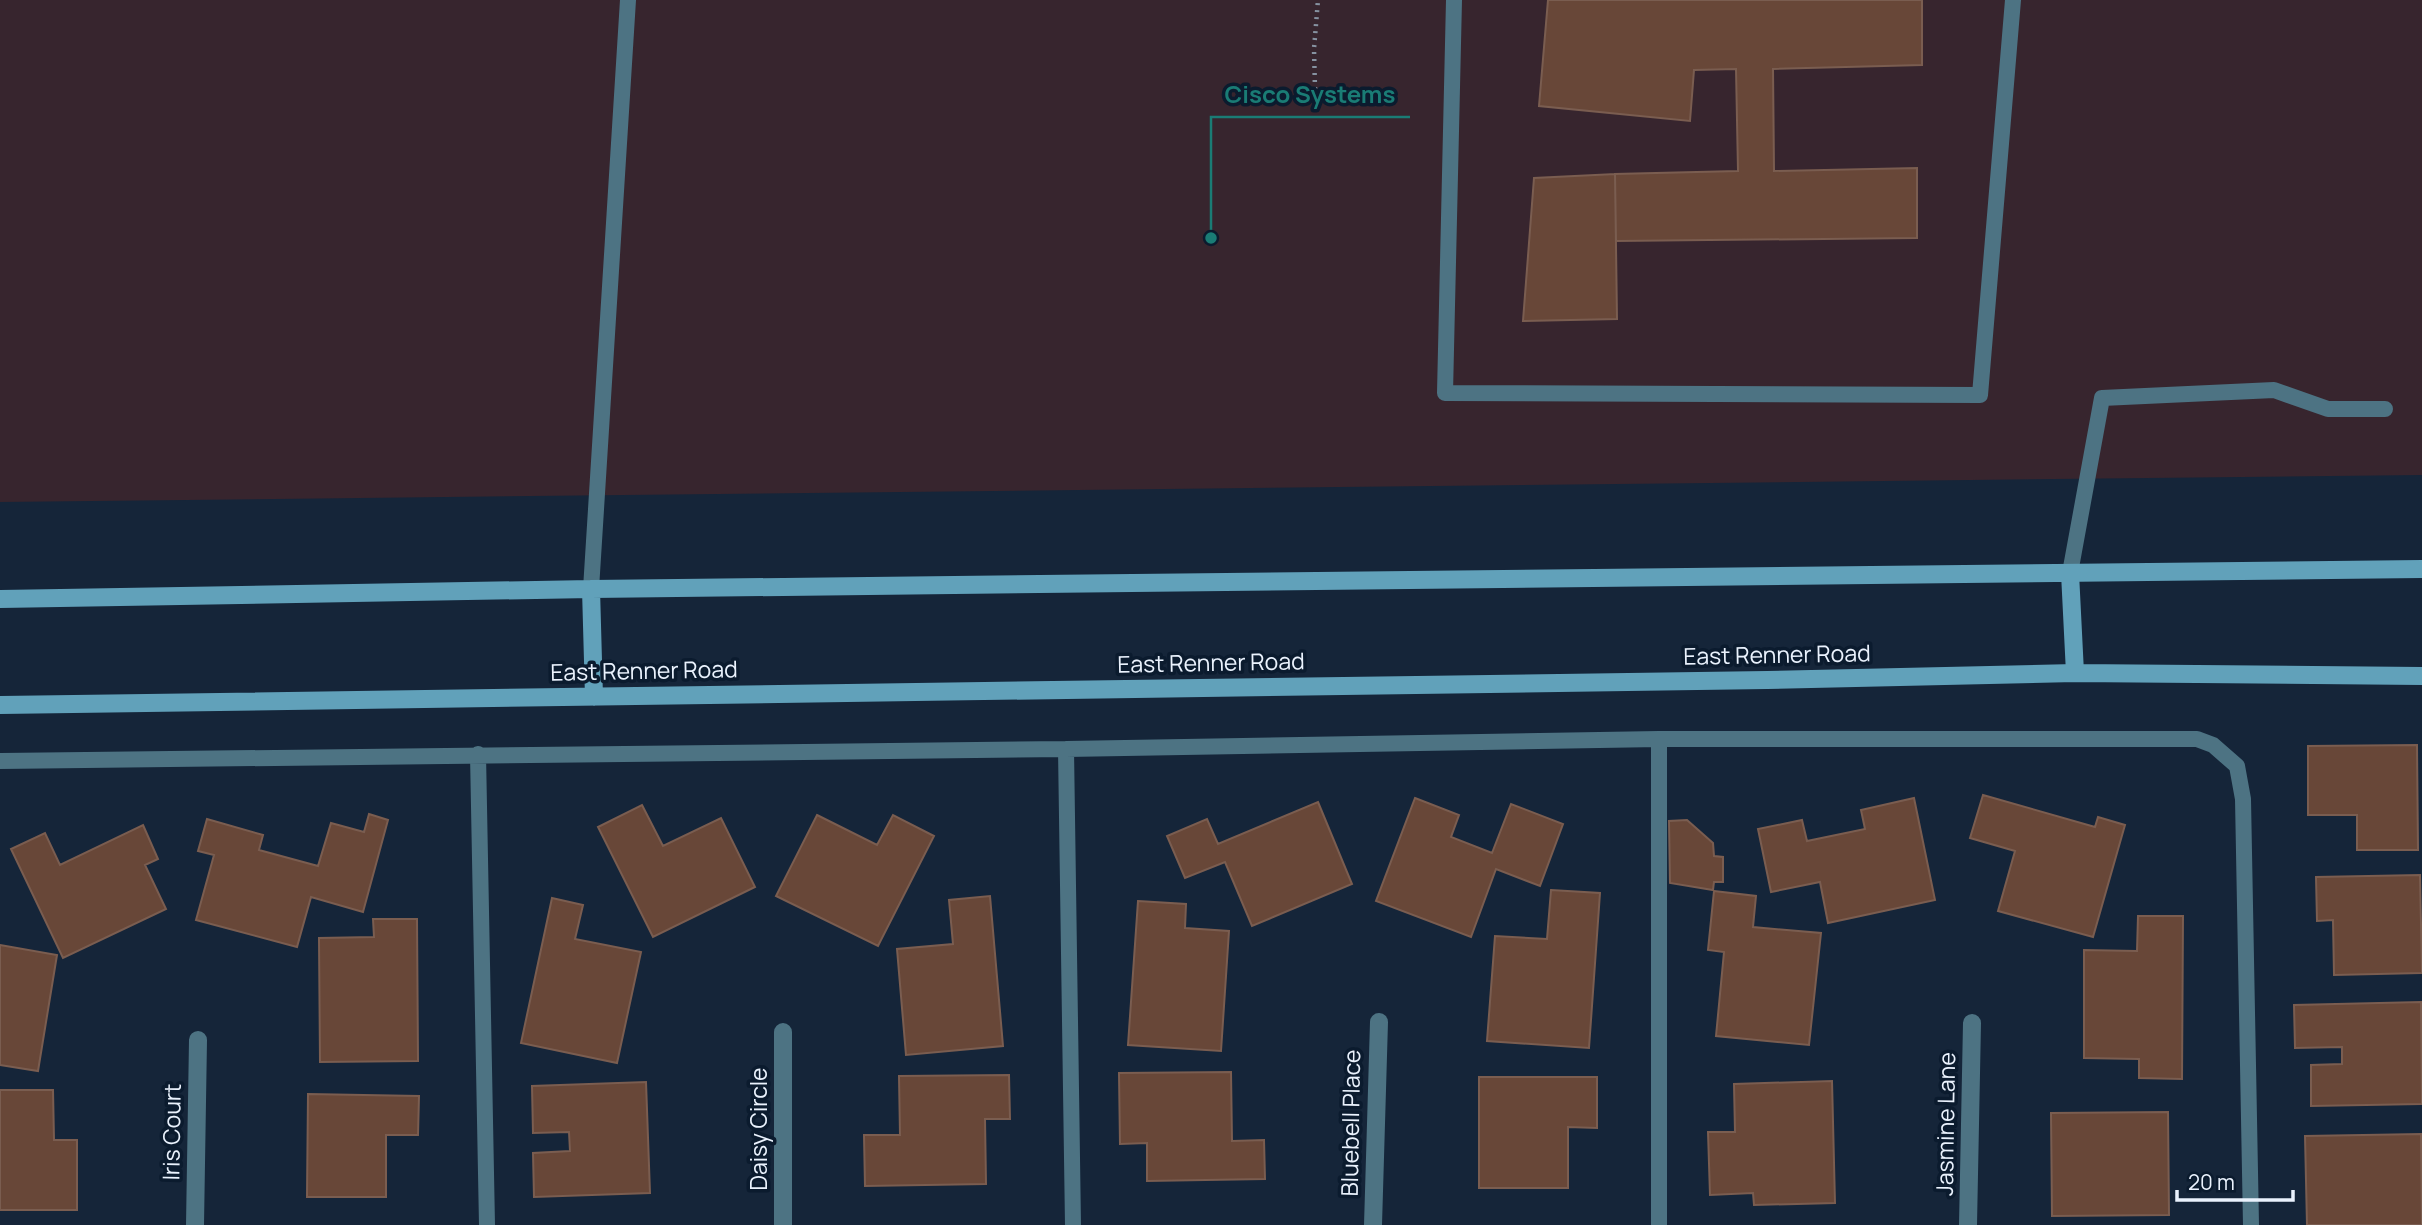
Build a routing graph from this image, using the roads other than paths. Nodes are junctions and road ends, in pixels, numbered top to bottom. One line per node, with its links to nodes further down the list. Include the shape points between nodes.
1 (628, 0): 7 (lane)
2 (1454, 0): 3 (lane, via 1445,393 1967,395 1980,395)
3 (2013, 0)
4 (2385, 409): 6 (lane, via 2328,409 2274,390 2102,398)
5 (2422, 569): 6 (main road)
6 (2070, 573): 7 (main road); 9 (main road)
7 (591, 589): 8 (main road); 11 (main road)
8 (0, 599)
9 (2075, 673): 10 (main road, East Renner Road); 11 (main road, East Renner Road)
10 (2422, 676)
11 (594, 697): 12 (main road, East Renner Road)
12 (0, 705)
13 (1659, 739): 14 (lane); 26 (lane); 28 (lane, via 2197,739 2213,745 2237,766 2243,799)
14 (1066, 749): 15 (lane); 24 (lane)
15 (478, 754): 16 (lane); 22 (lane)
16 (0, 761)
17 (1378, 1022): 25 (street, Bluebell Place)
18 (1972, 1023): 27 (street, Jasmine Lane)
19 (783, 1032): 23 (street, Daisy Circle)
20 (198, 1040): 21 (street, Iris Court)
21 (195, 1225)
22 (487, 1225)
23 (783, 1225)
24 (1073, 1225)
25 (1373, 1225)
26 (1659, 1225)
27 (1968, 1225)
28 (2251, 1225)

